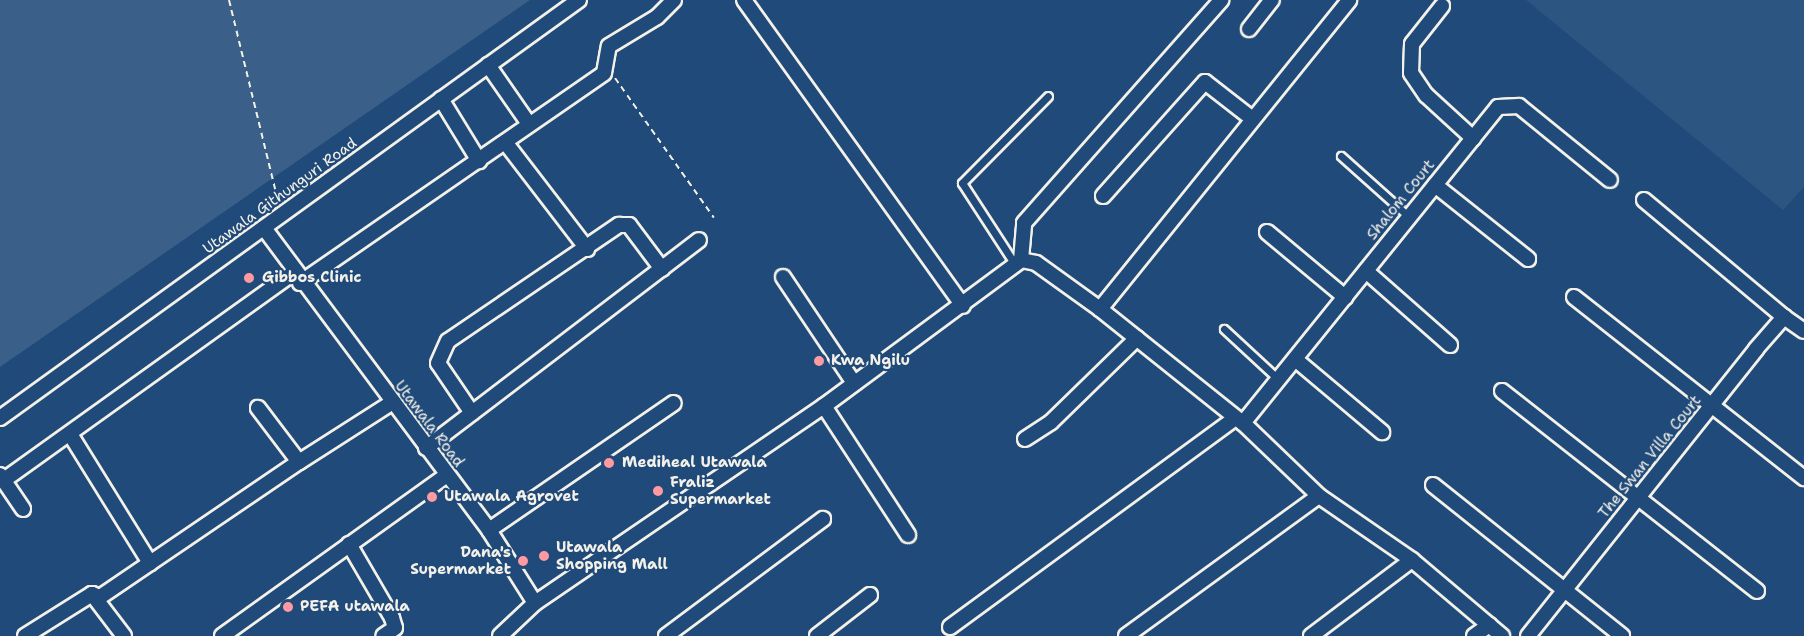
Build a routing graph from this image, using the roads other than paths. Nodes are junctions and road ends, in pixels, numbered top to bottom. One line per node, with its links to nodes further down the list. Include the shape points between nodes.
1 (579, 0): 9 (street, Utawala Githunguri Road)
2 (674, 0): 13 (street, via 657,17 609,46 607,66)
3 (744, 0): 35 (street)
4 (1221, 0): 28 (street, via 1024,223)
5 (1272, 0): 8 (street)
6 (1349, 0): 12 (street)
7 (1442, 6): 14 (street, via 1412,44 1411,73 1426,95)
8 (1249, 29)
9 (488, 65): 11 (street, Utawala Githunguri Road); 13 (street)
10 (1048, 96): 28 (lane, via 962,183)
11 (441, 99): 17 (street); 23 (street, Utawala Githunguri Road)
12 (1250, 117): 20 (street, via 1205,82); 36 (street)
13 (529, 124): 15 (street)
14 (1473, 138): 18 (street, Shalom Court, via 1498,107 1519,106); 19 (street, Shalom Court)
15 (505, 142): 17 (street); 26 (street)
16 (1341, 156): 22 (lane)
17 (479, 161): 31 (street)
18 (1610, 180)
19 (1435, 185): 22 (street, Shalom Court); 27 (street)
20 (1103, 196)
21 (1644, 200): 37 (street)
22 (1408, 216): 30 (street, Shalom Court)
23 (264, 228): 31 (street, Utawala Road); 52 (street, Utawala Githunguri Road)
24 (1267, 232): 33 (street)
25 (699, 240): 29 (street)
26 (587, 249): 29 (street, via 624,224); 51 (street, via 441,348 441,369)
27 (1528, 259)
28 (1019, 263): 35 (street); 36 (street, via 1036,263)
29 (662, 269): 51 (street)
30 (1366, 271): 33 (street, Shalom Court); 41 (street)
31 (298, 277): 46 (street, Utawala Road); 55 (street)
32 (783, 277): 44 (street)
33 (1345, 297): 42 (street, Shalom Court)
34 (1574, 297): 48 (street)
35 (963, 306): 44 (street)
36 (1100, 309): 40 (street)
37 (1784, 317): 39 (street); 48 (street, The Swan Villa Court)
38 (1224, 329): 43 (lane)
39 (1804, 331)
40 (1137, 338): 53 (street); 56 (street, via 1051,422)
41 (1450, 345)
42 (1294, 359): 43 (street, Shalom Court); 54 (street)
43 (1278, 379): 53 (street, Shalom Court)
44 (854, 383): 49 (street)
45 (1502, 391): 64 (street)
46 (393, 402): 57 (street, Utawala Road); 58 (street)
47 (674, 403): 67 (street)
48 (1712, 405): 61 (street); 64 (street, The Swan Villa Court)
49 (824, 406): 68 (street); 76 (street)
50 (258, 408): 58 (street)
51 (472, 413): 57 (street)
52 (0, 418)
53 (1240, 421): 63 (street); 78 (street, Shalom Court)
54 (1382, 432)
55 (70, 434): 60 (street); 71 (street)
56 (1025, 439)
57 (426, 448): 59 (street, Utawala Road)
58 (299, 462): 71 (street)
59 (447, 475): 67 (street, Utawala Road); 69 (street)
60 (2, 477): 65 (street)
61 (1804, 478)
62 (1433, 484): 72 (street)
63 (1319, 496): 70 (street); 86 (street)
64 (1640, 496): 72 (street, The Swan Villa Court); 73 (street)
65 (23, 509)
66 (823, 519): 84 (street)
67 (489, 530): 76 (street, Utawala Road)
68 (908, 535)
69 (349, 544): 81 (street); 82 (street, via 392,618 395,628)
70 (1412, 560): 77 (street); 87 (street)
71 (150, 563): 74 (street, via 100,597)
72 (1563, 591): 90 (street, The Swan Villa Court); 91 (street)
73 (1756, 591)
74 (92, 594): 79 (street); 80 (street)
75 (870, 595): 85 (street)
76 (535, 603): 83 (street)
77 (1489, 625): 88 (street); 89 (street)
78 (950, 627)
79 (26, 636)
80 (124, 636)
81 (222, 636)
82 (383, 636)
83 (500, 636)
84 (666, 636)
85 (817, 636)
86 (1126, 636)
87 (1311, 636)
88 (1474, 636)
89 (1502, 636)
90 (1528, 636)
91 (1622, 636)

